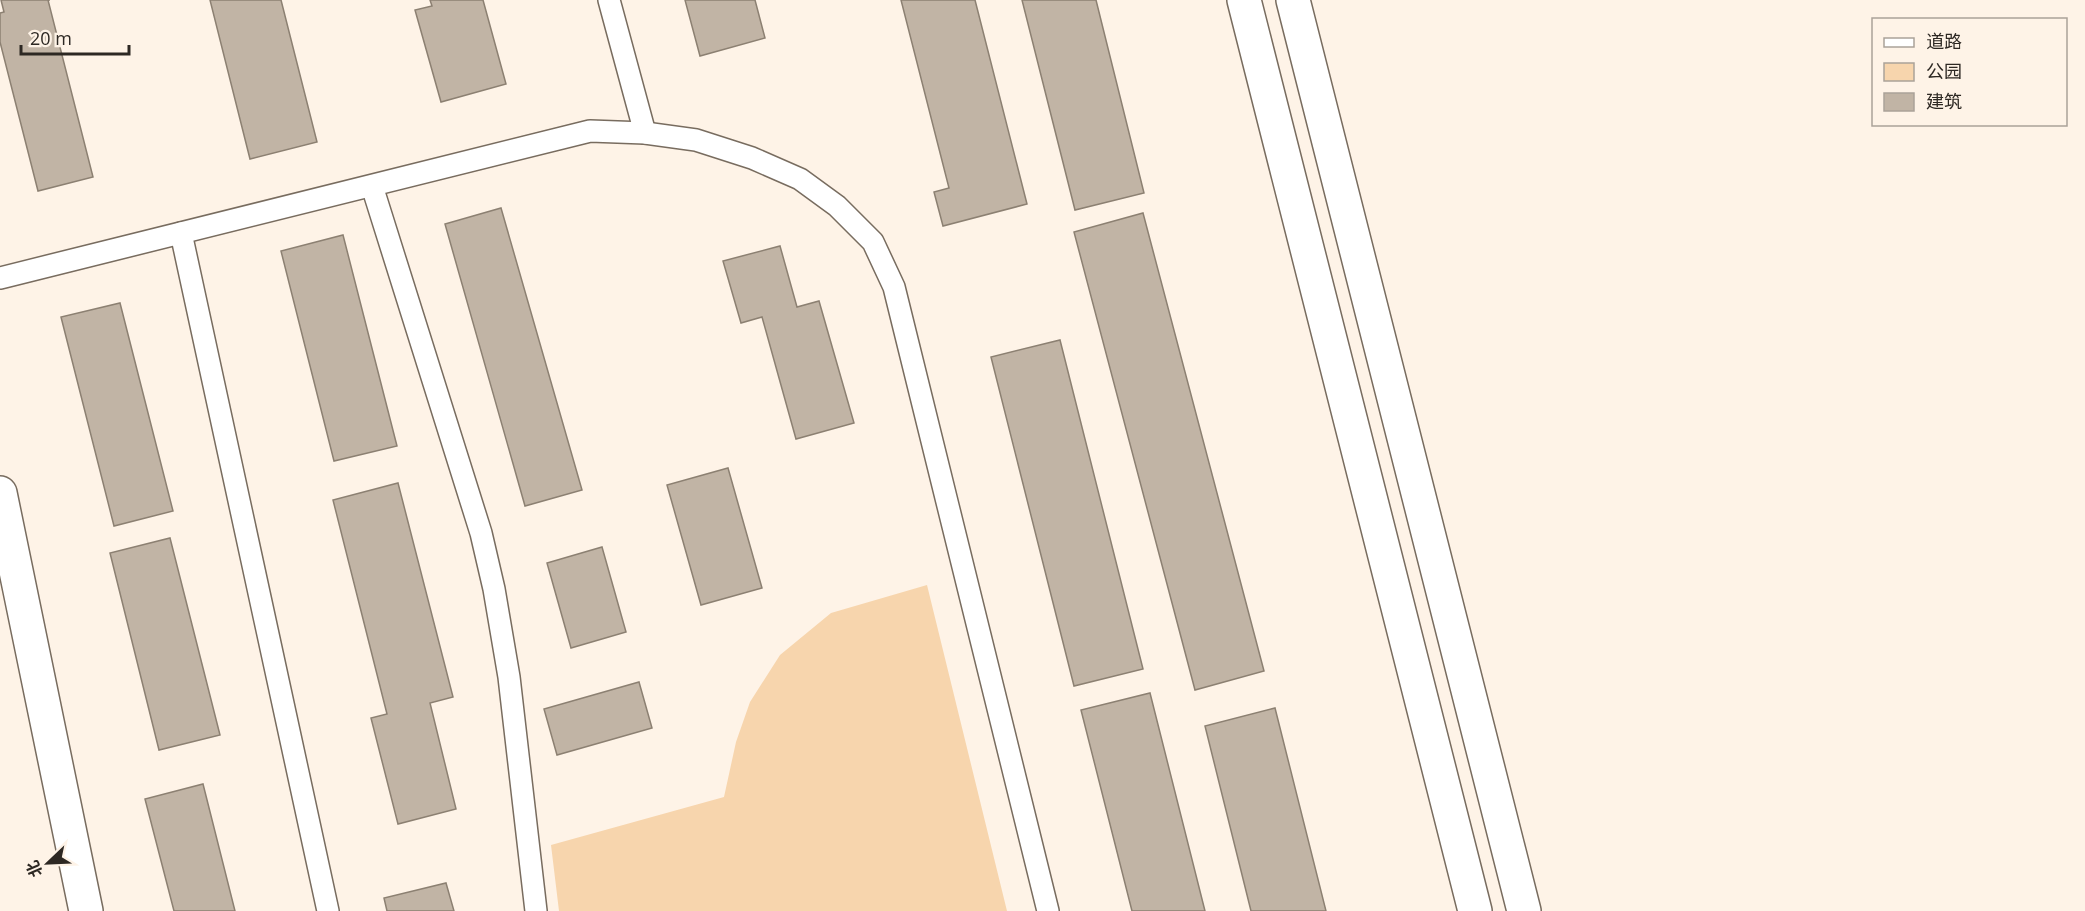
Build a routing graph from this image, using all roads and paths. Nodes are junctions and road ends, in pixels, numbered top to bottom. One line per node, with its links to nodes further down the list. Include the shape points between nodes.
1 (609, 0): 4 (lane)
2 (1244, 0): 13 (street)
3 (1293, 0): 14 (street)
4 (645, 134): 5 (lane, via 590,131); 12 (lane, via 696,140 800,179 837,206 873,242 894,287)
5 (372, 186): 6 (lane); 11 (lane, via 484,544 509,677)
6 (181, 233): 7 (lane); 10 (lane)
7 (0, 278)
8 (0, 493): 9 (street)
9 (86, 911)
10 (328, 911)
11 (536, 911)
12 (1048, 911)
13 (1475, 911)
14 (1524, 911)

